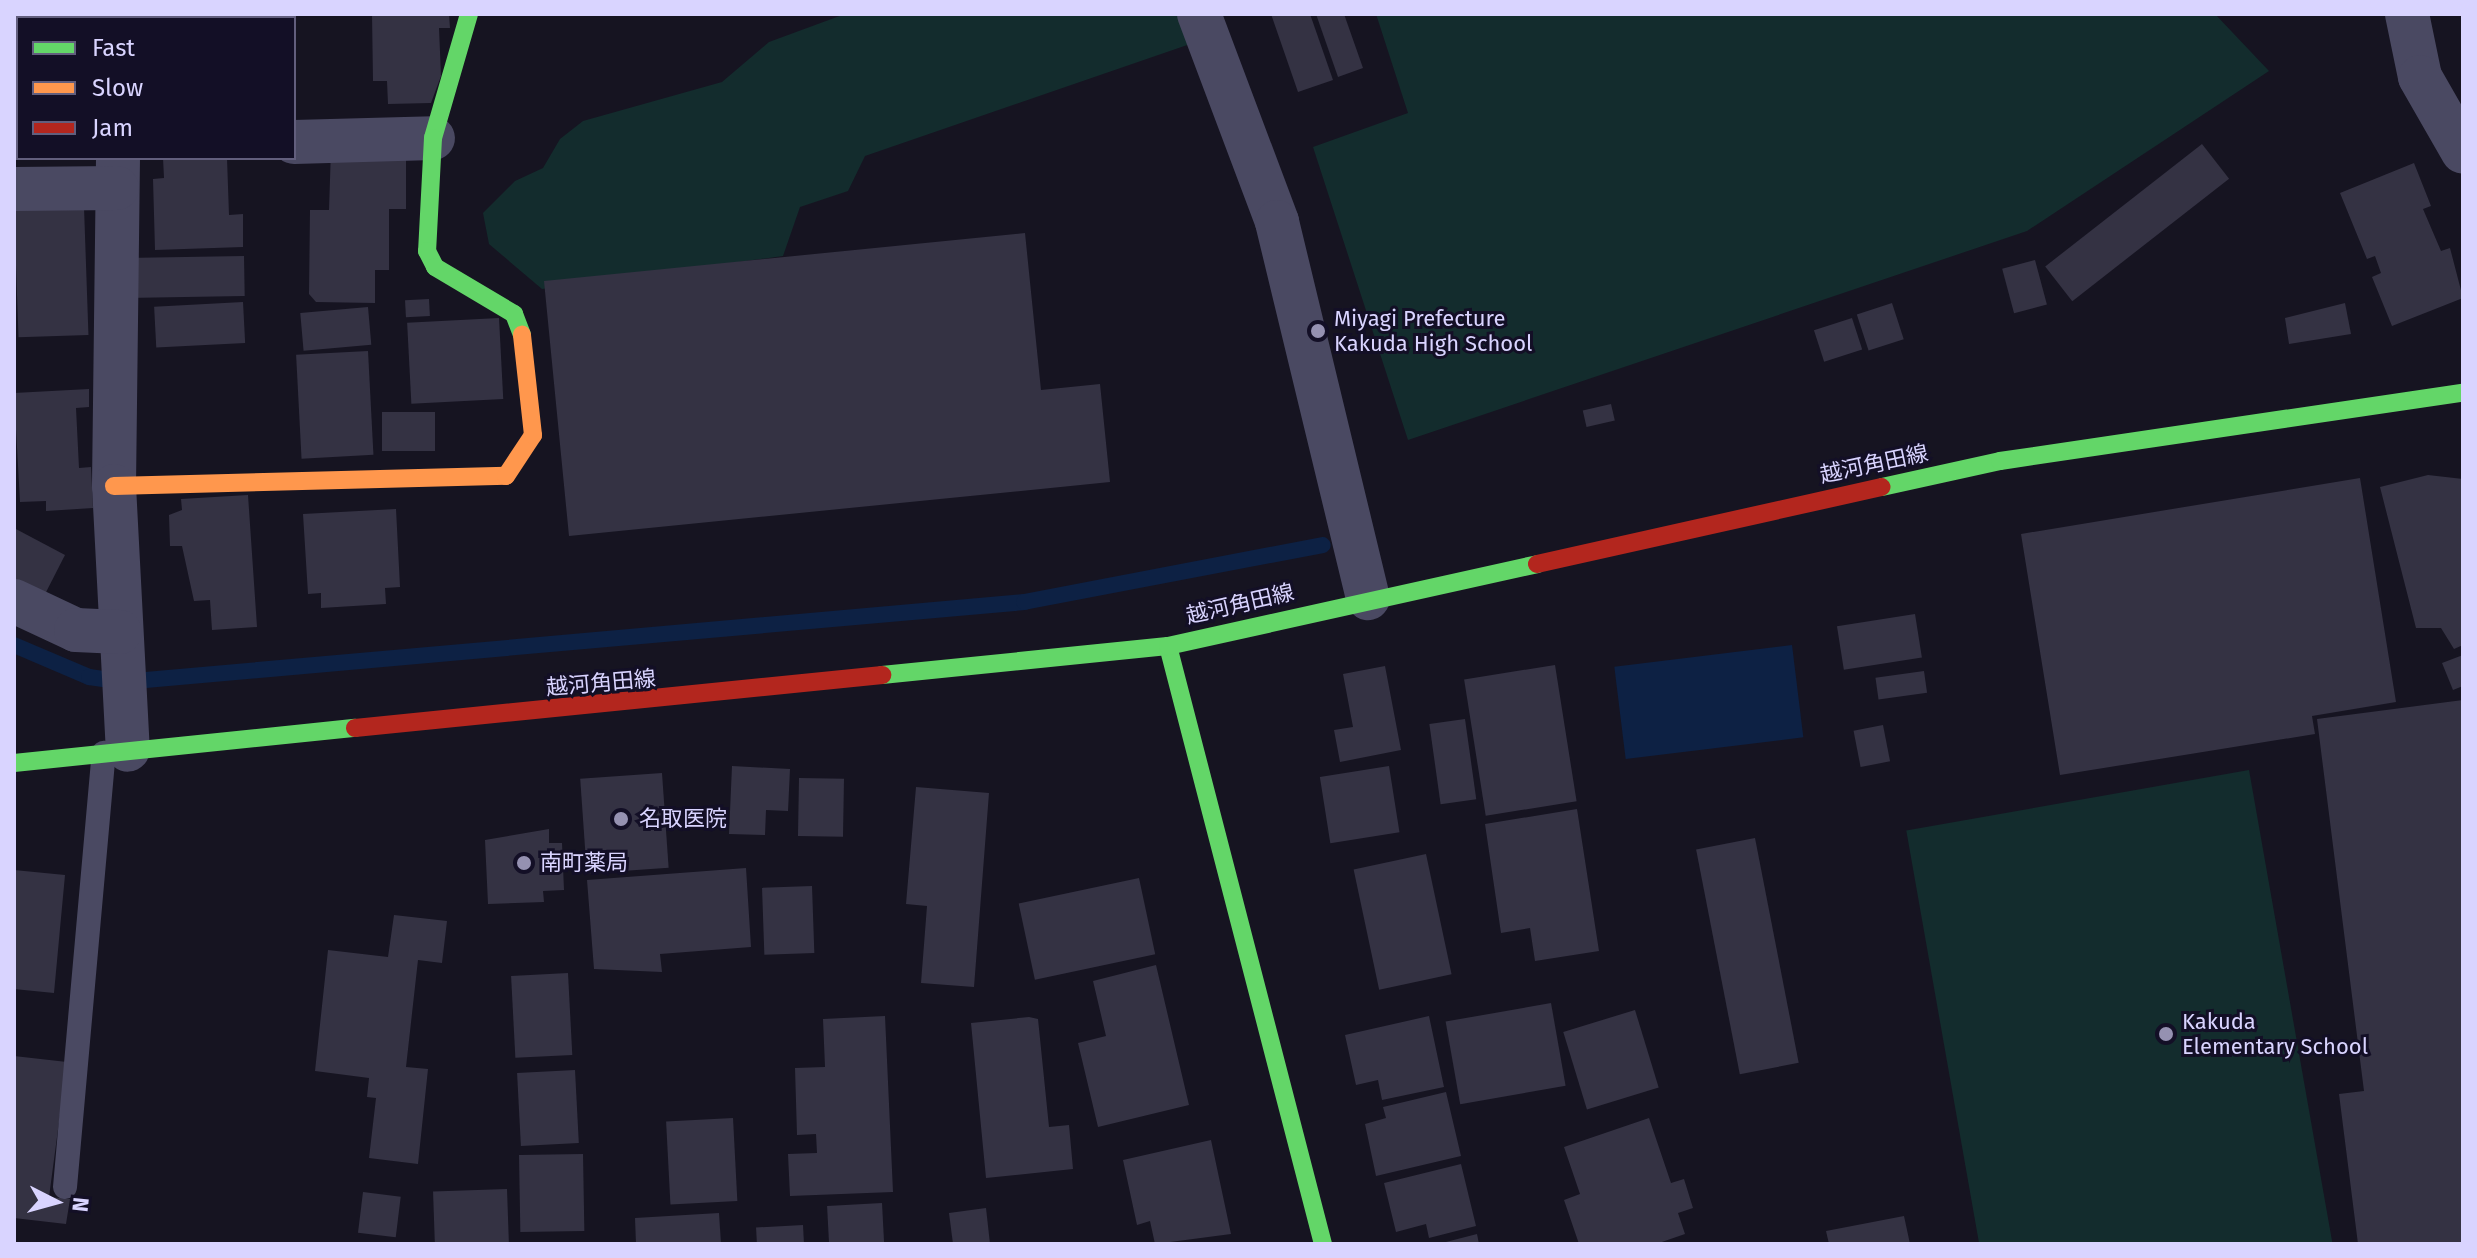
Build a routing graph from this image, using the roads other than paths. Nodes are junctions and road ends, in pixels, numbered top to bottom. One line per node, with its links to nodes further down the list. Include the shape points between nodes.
1 (469, 14): 4 (main road)
2 (1199, 14): 11 (street, via 1277,222)
3 (2407, 14): 6 (street, via 2420,77)
4 (433, 138): 5 (street); 10 (main road, via 429,261 514,314 528,351 533,435 506,476)
5 (296, 142)
6 (2463, 152)
7 (118, 173): 8 (street); 10 (street)
8 (14, 189)
9 (2463, 393): 11 (main road, 越河角田線, via 2000,461)
10 (114, 486): 13 (street)
11 (1368, 598): 14 (main road, 越河角田線)
12 (14, 601): 13 (street, via 76,630)
13 (120, 632): 15 (street)
14 (1168, 646): 15 (main road, 越河角田線); 18 (main road)
15 (116, 752): 16 (main road, 越河角田線); 17 (lane)
16 (14, 763)
17 (65, 1187)
18 (1323, 1244)

